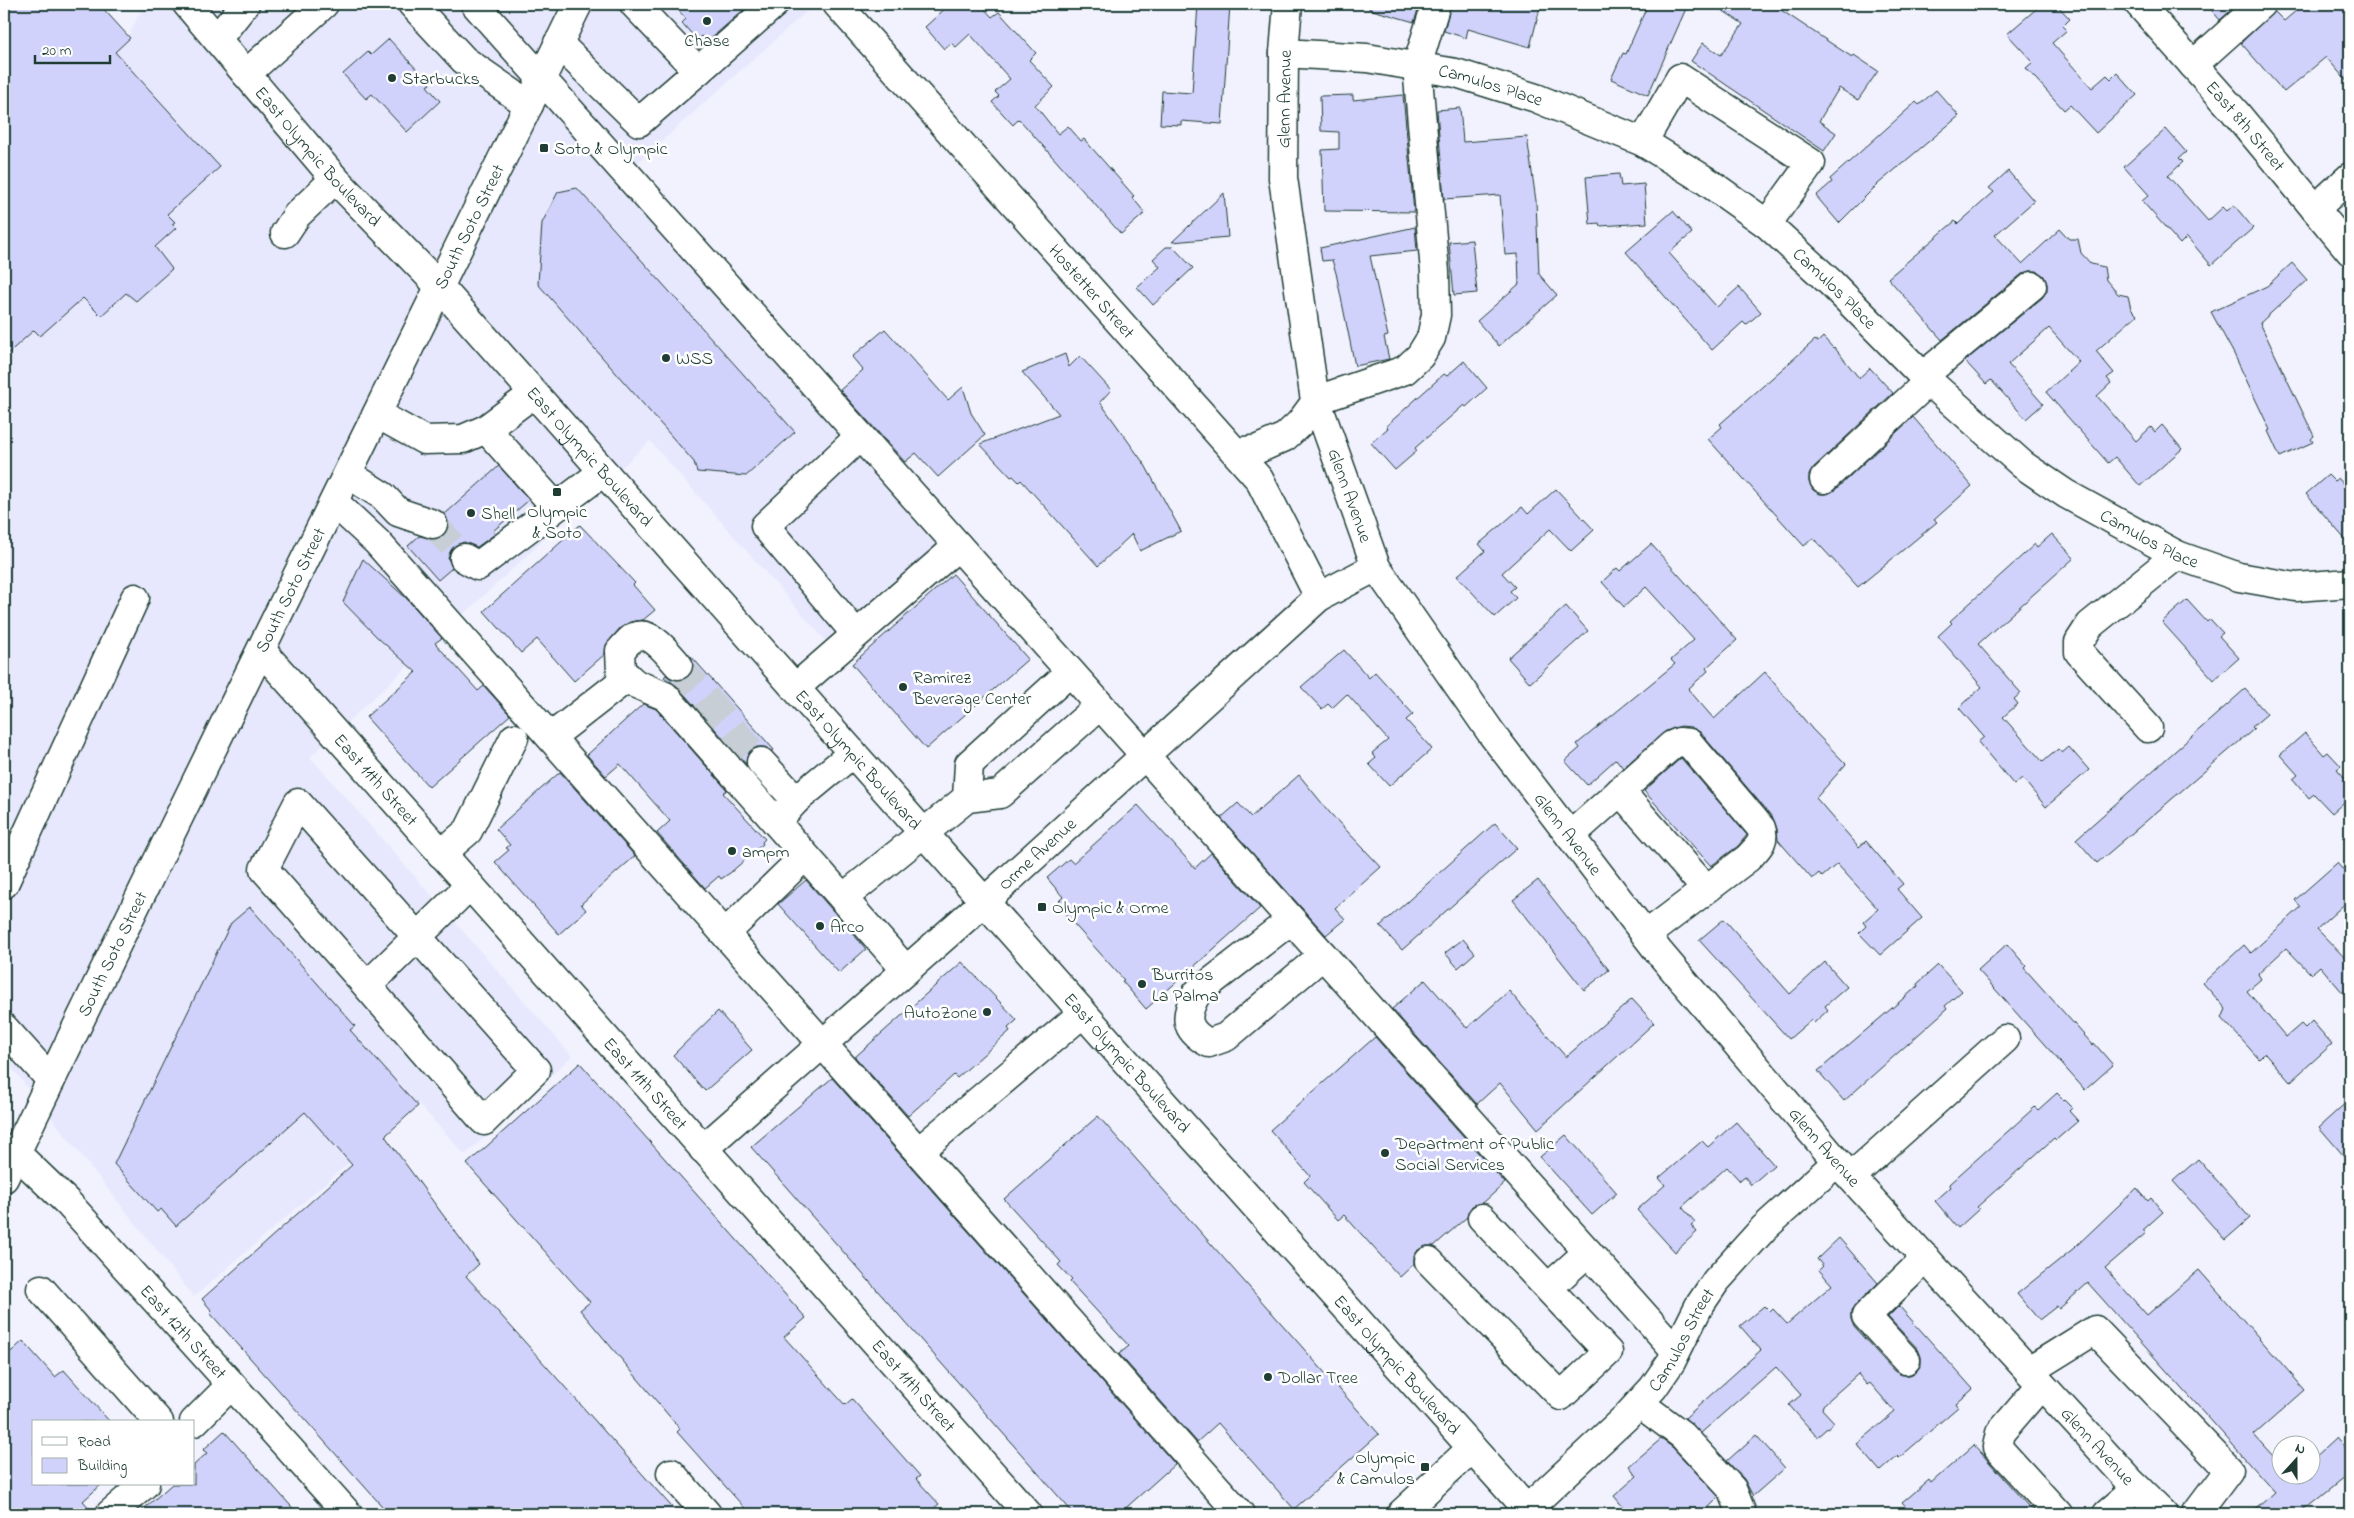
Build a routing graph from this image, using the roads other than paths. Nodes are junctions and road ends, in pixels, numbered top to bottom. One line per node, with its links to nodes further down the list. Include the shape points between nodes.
1 (187, 4): 14 (street, East Olympic Boulevard)
2 (245, 4): 14 (street)
3 (324, 4): 20 (street)
4 (412, 4): 22 (street, via 464,60)
5 (475, 4): 21 (street)
6 (578, 4): 15 (street, South Soto Street)
7 (634, 4): 19 (street)
8 (774, 4): 19 (street)
9 (838, 4): 38 (street, Hostetter Street)
10 (1288, 4): 16 (street, Glenn Avenue)
11 (1436, 4): 18 (street)
12 (2139, 4): 17 (street, East 8th Street)
13 (2261, 4): 17 (street)
14 (217, 40): 20 (street, East Olympic Boulevard)
15 (558, 43): 19 (street, via 639,122); 21 (street, South Soto Street)
16 (1284, 53): 18 (street, Camulos Place, via 1367,58); 34 (street, Glenn Avenue, via 1283,178)
17 (2193, 65): 26 (street, East 8th Street)
18 (1417, 66): 23 (street, Camulos Place, via 1456,72 1536,98); 34 (street, via 1435,272 1436,314 1430,338 1420,356 1404,370)
19 (698, 71)
20 (246, 74): 25 (street, East Olympic Boulevard)
21 (542, 79): 22 (street, South Soto Street); 37 (street)
22 (529, 105): 30 (street, South Soto Street)
23 (1643, 142): 27 (street, Camulos Place, via 1705,180); 27 (street, via 1680,78 1811,163)
24 (2350, 177): 26 (street)
25 (335, 179): 28 (street, via 297,215); 30 (street, East Olympic Boulevard)
26 (2315, 209): 29 (street, East 8th Street)
27 (1767, 224): 32 (street, Camulos Place)
28 (285, 234)
29 (2350, 251)
30 (439, 286): 33 (street, East Olympic Boulevard); 35 (street, South Soto Street)
31 (2032, 286): 32 (street)
32 (1926, 379): 41 (street); 46 (street, Camulos Place, via 2024,465 2066,494)
33 (533, 394): 36 (street); 39 (street, East Olympic Boulevard)
34 (1317, 400): 38 (street, via 1285,437 1258,449); 48 (street, Glenn Avenue)
35 (377, 414): 36 (street, via 424,440 463,440); 40 (street, South Soto Street)
36 (486, 429): 43 (street)
37 (860, 436): 45 (street); 52 (street, via 765,526)
38 (1236, 452): 50 (street, Hostetter Street, via 1259,479)
39 (602, 472): 43 (street); 57 (street, East Olympic Boulevard)
40 (348, 474): 42 (street, South Soto Street); 44 (street, via 383,496 398,512)
41 (1824, 479)
42 (334, 502): 53 (street, South Soto Street); 60 (street, via 377,542)
43 (556, 507): 47 (street, via 478,566)
44 (433, 524)
45 (958, 546): 52 (street); 55 (street)
46 (2178, 555): 49 (street, Camulos Place, via 2239,577 2296,587); 59 (street, via 2090,625 2079,642 2079,652)
47 (464, 558)
48 (1376, 567): 50 (street, Orme Avenue); 70 (street, Glenn Avenue, via 1492,734)
49 (2350, 584)
50 (1318, 597): 63 (street, Orme Avenue)
51 (135, 598): 73 (street)
52 (856, 634): 57 (street)
53 (262, 651): 71 (street, East 11th Street); 89 (street, South Soto Street)
54 (678, 665): 56 (street, via 661,645 642,636 634,637 620,651 621,672)
55 (1070, 672): 58 (street); 66 (street, via 969,764)
56 (628, 677): 60 (street); 68 (street, via 636,684 665,696)
57 (795, 688): 62 (street, East Olympic Boulevard)
58 (1100, 705): 63 (street); 66 (street, via 1000,794)
59 (2148, 728)
60 (551, 737): 79 (street)
61 (514, 738): 71 (street, via 468,831)
62 (853, 753): 67 (street); 69 (street, East Olympic Boulevard)
63 (1144, 755): 77 (street, Orme Avenue); 78 (street)
64 (761, 762): 67 (street)
65 (1620, 791): 70 (street); 75 (street); 75 (street, via 1672,745 1688,743 1693,748 1764,835 1748,858)
66 (967, 798): 69 (street)
67 (796, 800): 68 (street)
68 (776, 822): 72 (street)
69 (923, 831): 76 (street); 77 (street, East Olympic Boulevard)
70 (1570, 836): 80 (street, Glenn Avenue)
71 (441, 854): 74 (street, East 11th Street)
72 (805, 856): 76 (street); 79 (street)
73 (4, 884)
74 (470, 886): 81 (street); 90 (street, East 11th Street)
75 (1706, 890): 80 (street)
76 (843, 898): 83 (street)
77 (985, 901): 83 (street, Orme Avenue); 85 (street, East Olympic Boulevard)
78 (1291, 920): 82 (street); 82 (street, via 1197,993 1190,1006 1188,1021 1191,1030 1209,1043 1226,1037)
79 (726, 933): 88 (street)
80 (1646, 936): 93 (street, Glenn Avenue)
81 (419, 937): 84 (street); 84 (street, via 298,803 264,869); 84 (street, via 536,1070 484,1121)
82 (1323, 955): 96 (street)
83 (906, 970): 88 (street, Orme Avenue)
84 (367, 986)
85 (1083, 1013): 91 (street); 108 (street, East Olympic Boulevard)
86 (4, 1028): 89 (street)
87 (2005, 1039): 93 (street, Camulos Street)
88 (823, 1043): 90 (street, Orme Avenue); 91 (street)
89 (50, 1080): 92 (street, South Soto Street)
90 (703, 1149): 116 (street, East 11th Street)
91 (919, 1151): 117 (street)
92 (16, 1154): 94 (street, South Soto Street); 104 (street, East 12th Street, via 68,1203)
93 (1844, 1170): 97 (street, Glenn Avenue); 101 (street, Camulos Street, via 1764,1228 1716,1281)
94 (4, 1178)
95 (1482, 1218): 99 (street)
96 (1588, 1252): 99 (street); 101 (street)
97 (1926, 1258): 102 (street, via 1866,1316); 103 (street, Glenn Avenue)
98 (1429, 1261): 99 (street, via 1561,1396 1608,1352)
99 (1549, 1287)
100 (41, 1289): 106 (street)
101 (1676, 1351): 105 (street, Camulos Street)
102 (1906, 1360)
103 (2035, 1378): 111 (street, Glenn Avenue); 120 (street, via 2000,1433 1997,1447); 123 (street, via 2095,1330 2229,1470)
104 (232, 1385): 107 (street); 114 (street, East 12th Street)
105 (1639, 1403): 112 (street, Camulos Street); 119 (street, via 1688,1441 1732,1489)
106 (158, 1420)
107 (195, 1421)
108 (1472, 1448): 112 (street, East Olympic Boulevard); 118 (street)
109 (671, 1473): 115 (street)
110 (143, 1486): 113 (street)
111 (2137, 1488): 121 (street); 122 (street, Glenn Avenue)
112 (1527, 1513)
113 (110, 1514)
114 (348, 1514)
115 (707, 1514)
116 (1028, 1514)
117 (1240, 1514)
118 (1401, 1514)
119 (1742, 1514)
120 (2058, 1514)
121 (2107, 1514)
122 (2164, 1514)
123 (2196, 1514)

